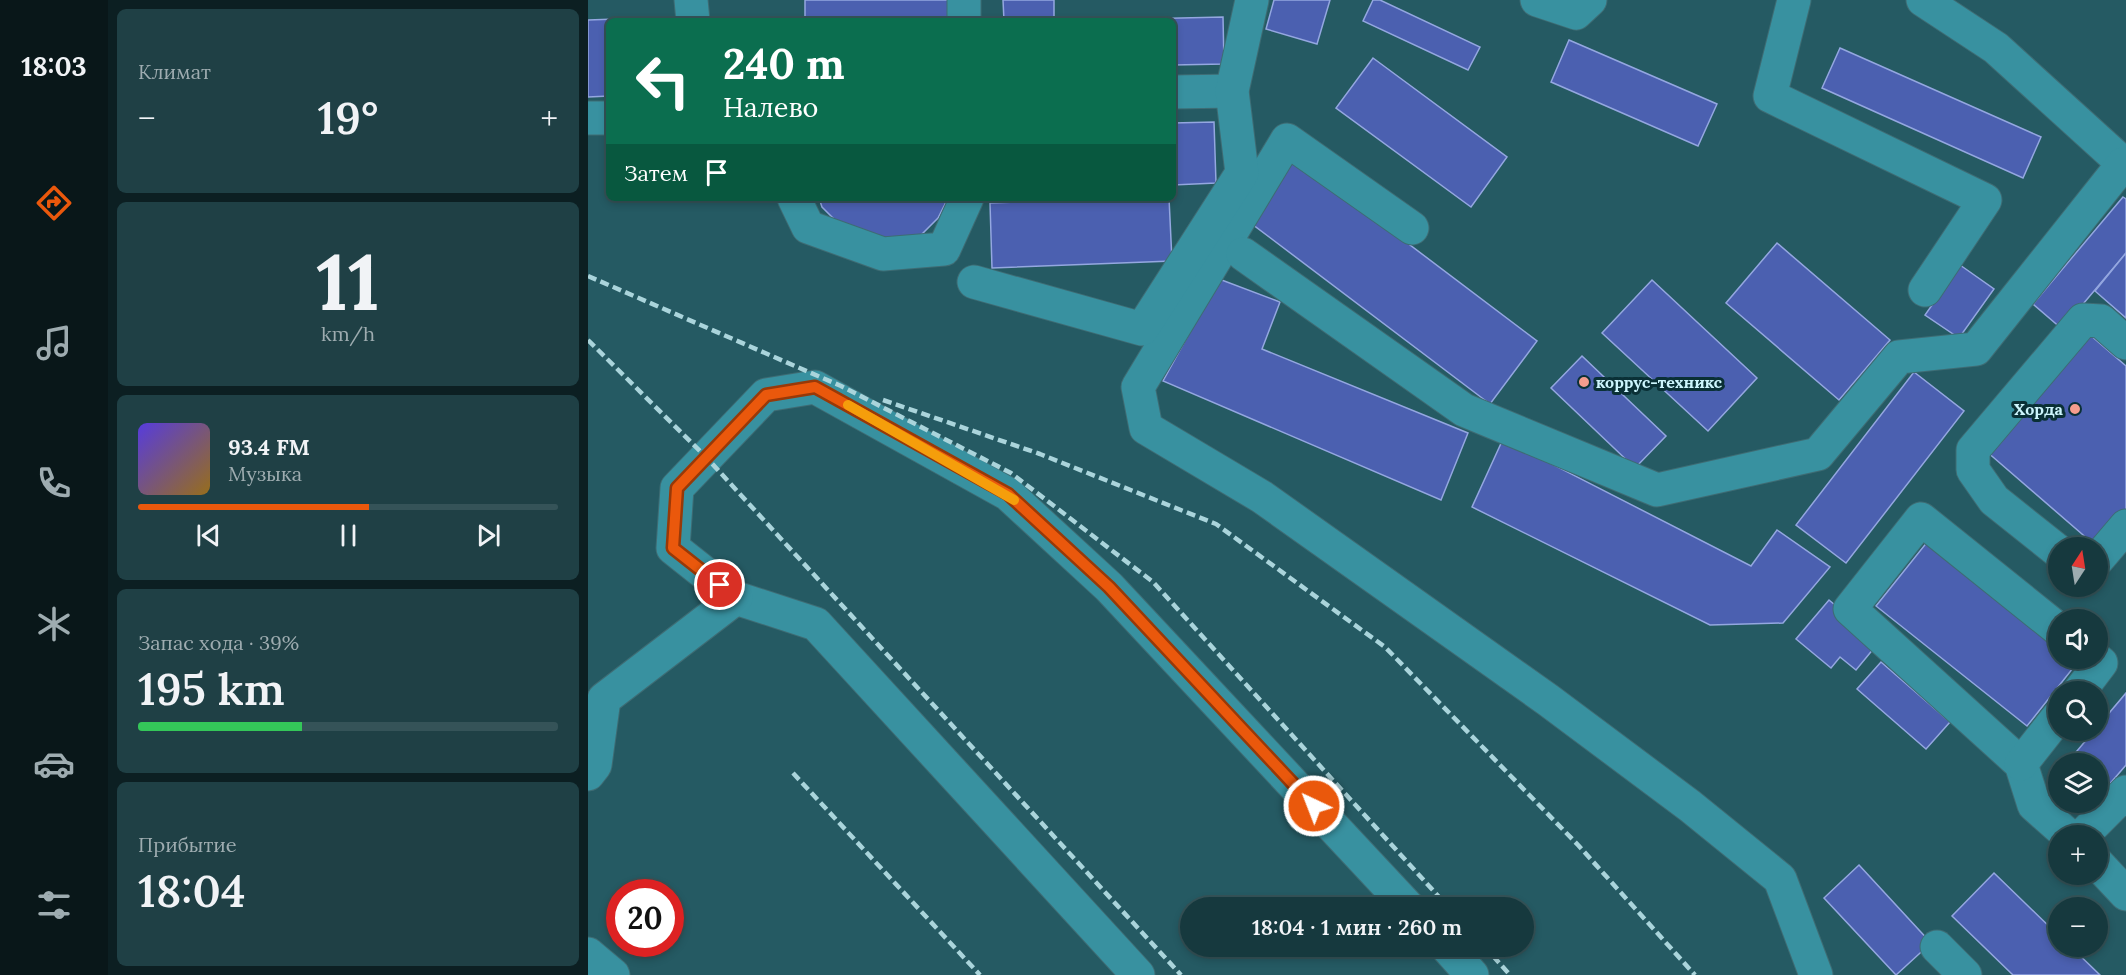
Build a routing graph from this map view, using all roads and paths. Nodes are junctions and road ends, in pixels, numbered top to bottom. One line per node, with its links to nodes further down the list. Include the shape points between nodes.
1 (690, 0): 8 (lane)
2 (964, 0): 9 (lane)
3 (1252, 0): 10 (lane)
4 (1537, 0): 5 (lane, via 1576,13)
5 (1590, 0)
6 (1794, 0): 20 (lane, via 1770,96 1985,200)
7 (1923, 0): 14 (lane, via 1996,48)
8 (693, 18)
9 (964, 18)
10 (1232, 91): 11 (lane); 19 (lane, via 1242,173 1142,329)
11 (1176, 93)
12 (588, 118): 13 (lane)
13 (606, 118)
14 (2124, 165): 18 (lane, via 1976,349 1899,357 1818,454 1657,490 1464,410)
15 (795, 201): 16 (lane, via 808,227 883,254 944,249)
16 (966, 201)
17 (1412, 228): 44 (lane, via 1287,140 1138,387 1146,428 1262,497 1548,700 1708,820 1780,879)
18 (1243, 254)
19 (974, 282)
20 (1925, 290)
21 (2126, 343): 23 (lane, via 2101,321 2083,320 1973,450 1973,470 1994,500)
22 (2126, 526): 24 (lane)
23 (2048, 543)
24 (2108, 547)
25 (736, 598): 31 (lane, via 604,699 596,765); 37 (lane, via 673,548 677,488 766,395 815,387 1008,494 1109,587); 42 (lane, via 816,624)
26 (2048, 621): 30 (lane, via 1921,519 1850,609)
27 (2096, 669): 28 (lane)
28 (2087, 681)
29 (2048, 729): 30 (lane)
30 (2020, 764): 33 (lane, via 2034,805)
31 (588, 774)
32 (2126, 792): 34 (lane)
33 (2057, 825)
34 (2093, 825)
35 (2108, 875): 36 (lane)
36 (2126, 894)
37 (1399, 897)
38 (1937, 947): 45 (lane)
39 (588, 954): 41 (lane)
40 (1456, 957): 43 (lane)
41 (613, 975)
42 (1138, 975)
43 (1472, 975)
44 (1816, 975)
45 (1965, 975)

